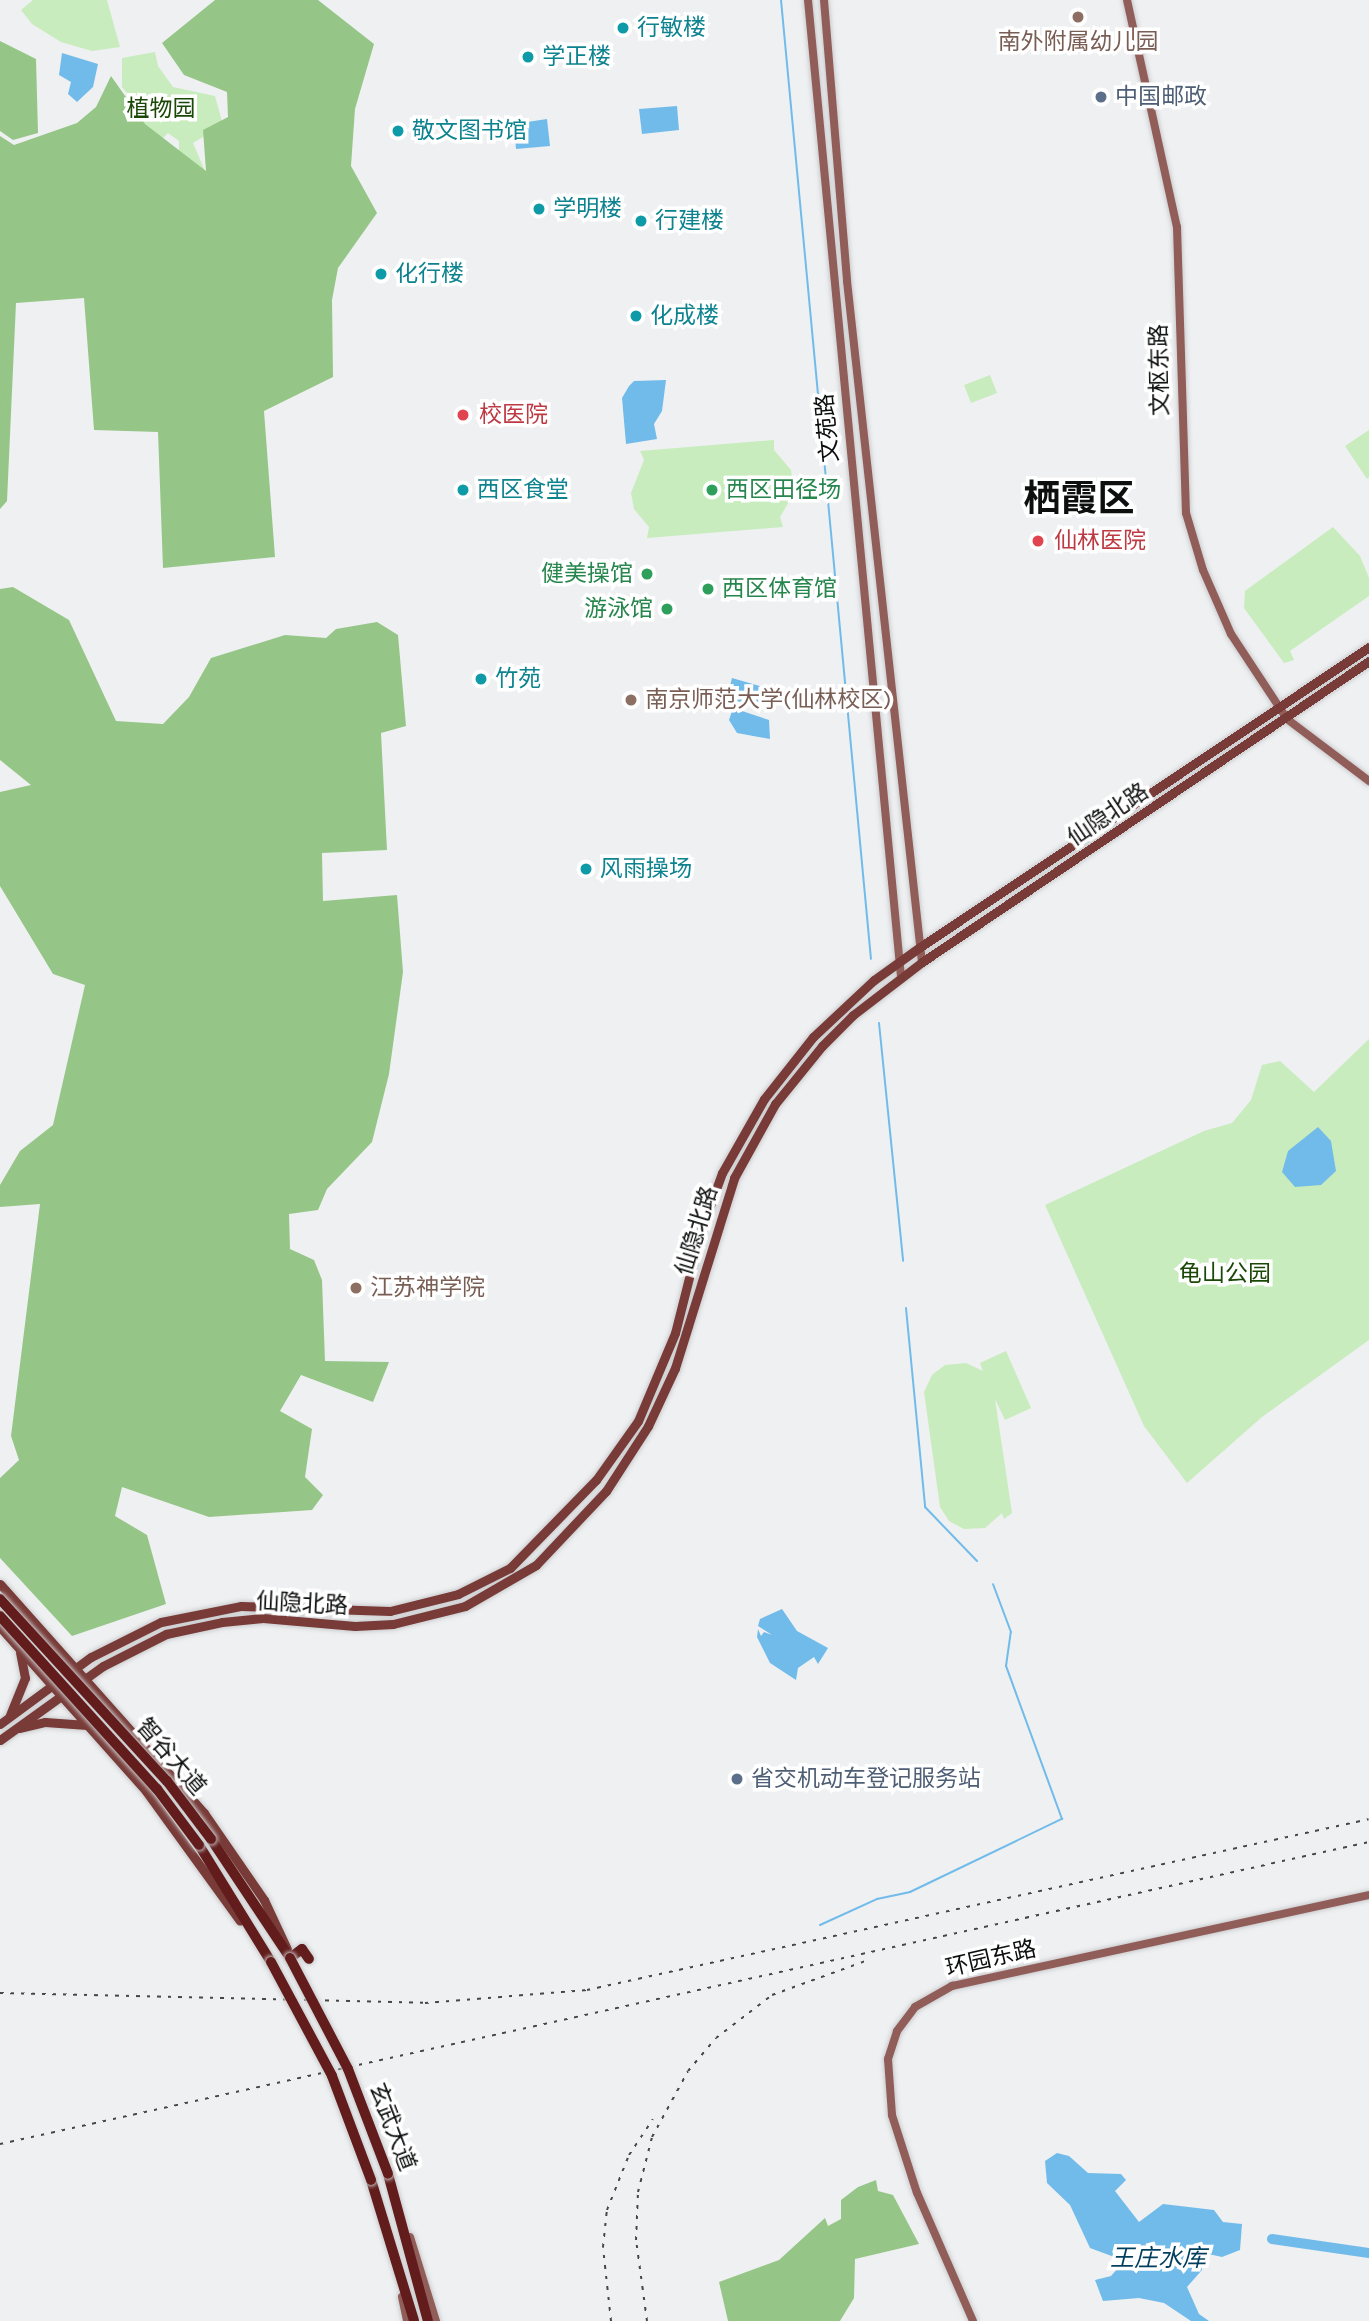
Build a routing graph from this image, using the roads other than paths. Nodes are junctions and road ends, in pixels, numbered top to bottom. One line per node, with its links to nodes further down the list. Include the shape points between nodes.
1 (808, 0): 5 (main road, 文苑路)
2 (824, 0): 4 (main road, 文苑路, via 846,269)
3 (1127, 0): 8 (main road, 文枢东路, via 1177,227 1186,513 1203,570 1231,634)
4 (886, 646): 5 (main road); 11 (main road, 文苑路)
5 (868, 647): 13 (main road, 文苑路)
6 (1369, 647): 8 (main road, 仙隐北路)
7 (1369, 661): 9 (main road, 仙隐北路)
8 (1280, 708): 9 (main road, 文枢东路); 11 (main road, 仙隐北路)
9 (1287, 719): 10 (main road); 12 (main road, 仙隐北路)
10 (1369, 781)
11 (920, 947): 12 (main road, 文苑路); 13 (main road, 仙隐北路)
12 (922, 962): 14 (main road, 仙隐北路)
13 (897, 963): 14 (main road, 文苑路); 20 (main road, 仙隐北路, via 813,1037 764,1099 714,1191 675,1333 638,1421 607,1467 527,1554 494,1578 458,1594 390,1612 268,1606 191,1614 112,1644)
14 (901, 977): 21 (main road, 仙隐北路, via 845,1022 775,1104 724,1204 678,1358 653,1418 612,1484 536,1565 501,1589 439,1614 363,1626 262,1618 222,1622 166,1634)
15 (0, 1584): 20 (main road)
16 (0, 1599): 30 (highway, 智谷大道, bridge, via 167,1781)
17 (0, 1616): 32 (highway, 智谷大道, bridge, via 157,1789 199,1845)
18 (0, 1627): 19 (main road)
19 (20, 1650): 22 (main road); 24 (main road, via 24,1678)
20 (77, 1667): 21 (main road); 22 (main road, 仙隐北路)
21 (87, 1677): 23 (main road, 仙隐北路); 30 (main road, via 204,1813 264,1900)
22 (51, 1687): 23 (main road); 24 (main road, 仙隐北路)
23 (60, 1697): 26 (main road); 27 (main road, 仙隐北路)
24 (9, 1718): 25 (main road, 仙隐北路)
25 (0, 1724)
26 (87, 1725): 27 (main road, via 45,1722); 32 (main road, via 155,1802)
27 (14, 1730): 28 (main road, 仙隐北路)
28 (0, 1740)
29 (1369, 1895): 39 (main road, 环园东路, via 952,1986 915,2007 897,2031 888,2059 892,2115 917,2193)
30 (279, 1937): 31 (highway, 智谷大道); 31 (highway, via 299,1945 309,1959 302,1949)
31 (290, 1958): 33 (highway, 玄武大道, bridge, via 348,2069)
32 (271, 1962): 34 (highway, 玄武大道, bridge, via 332,2077)
33 (402, 2215): 37 (highway, 玄武大道); 38 (main road)
34 (389, 2229): 35 (main road); 36 (highway, 玄武大道)
35 (407, 2321)
36 (414, 2321)
37 (428, 2321)
38 (436, 2321)
39 (973, 2321)

